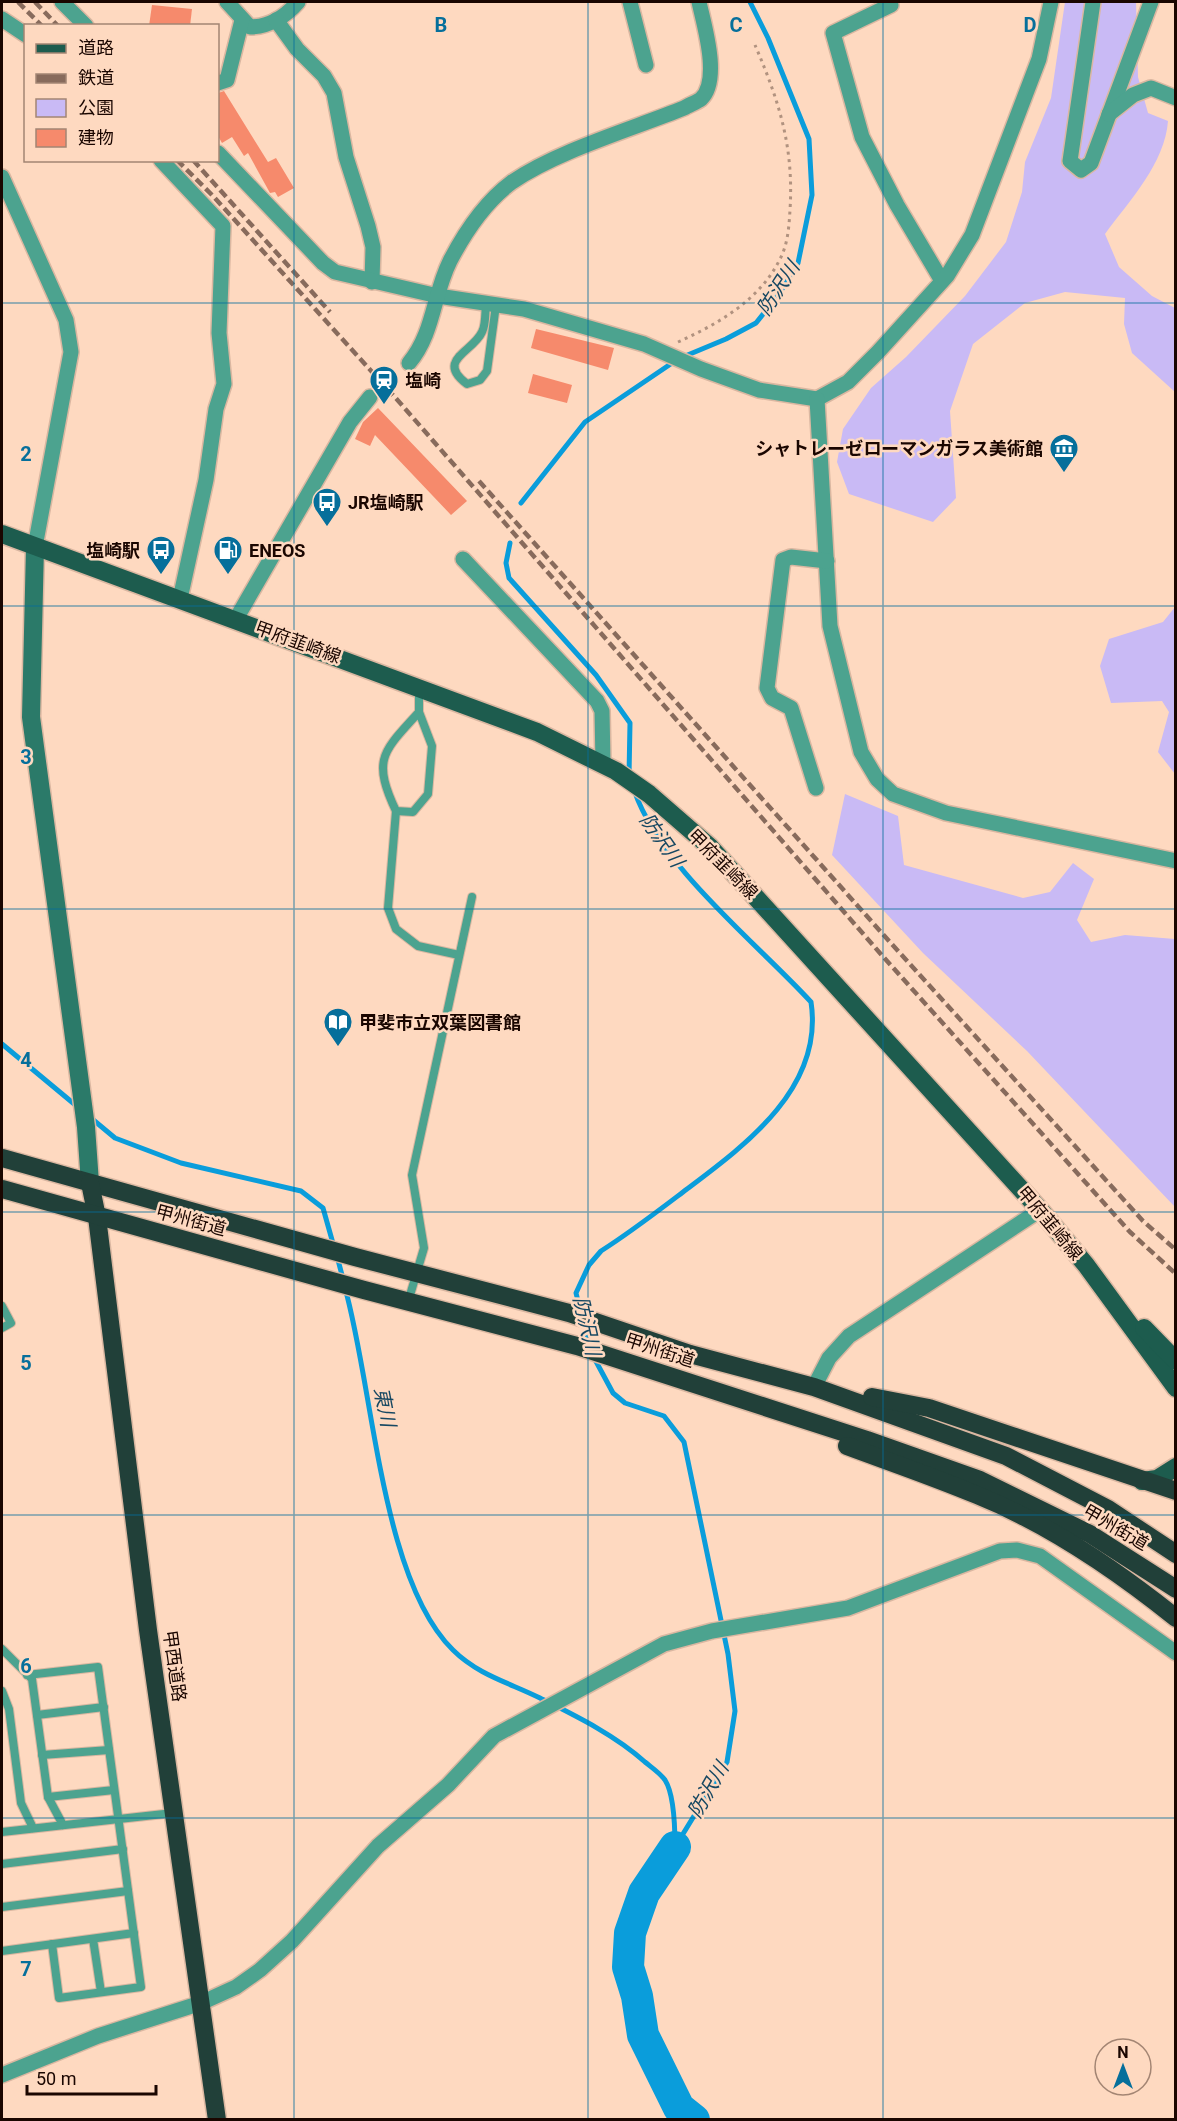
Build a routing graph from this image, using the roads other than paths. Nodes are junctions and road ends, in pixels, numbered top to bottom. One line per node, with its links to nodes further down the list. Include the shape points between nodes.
1 (62, 2): 13 (street)
2 (227, 2): 11 (street)
3 (298, 2): 12 (street)
4 (630, 2): 15 (street)
5 (699, 2): 24 (street, via 711,70 710,85 701,98 537,166 510,184 467,231)
6 (890, 2): 22 (street, via 891,5 833,33 862,137)
7 (1051, 2): 22 (street, via 1039,59 972,235)
8 (1093, 2): 18 (street, via 1070,160 1081,170 1091,163)
9 (1151, 2): 18 (street)
10 (2, 19): 14 (street)
11 (242, 20): 12 (street, via 250,27 263,27); 16 (street, via 227,80)
12 (276, 20): 23 (street, via 334,93 346,157 373,247)
13 (84, 24)
14 (24, 34)
15 (646, 65)
16 (219, 83)
17 (1176, 98): 18 (street, via 1151,88 1132,95)
18 (1109, 114)
19 (219, 154): 23 (street, via 323,263 335,272)
20 (163, 162): 33 (street, via 223,226 219,333 224,384)
21 (2, 177): 30 (street, via 66,320 71,352)
22 (942, 281): 28 (street, via 848,382)
23 (372, 282): 24 (street)
24 (438, 296): 25 (street); 26 (street, via 427,336)
25 (491, 304): 25 (lane, via 487,371 480,381 467,384 454,366 482,332); 28 (street, via 524,309 663,352 759,390)
26 (409, 363)
27 (370, 397): 34 (street, via 350,422)
28 (817, 399): 32 (street)
29 (2, 534): 30 (main road, 甲府韮崎線)
30 (35, 547): 33 (main road, 甲府韮崎線); 44 (street, via 31,717 86,1127)
31 (463, 559): 37 (street, via 597,701 602,711)
32 (826, 561): 38 (street, via 791,556 783,560 767,688 772,698 791,708); 40 (street, via 830,626 861,752 877,779 893,794 946,813)
33 (180, 599): 34 (main road, 甲府韮崎線)
34 (236, 619): 35 (main road, 甲府韮崎線)
35 (419, 688): 36 (lane); 37 (main road, 甲府韮崎線, via 537,732)
36 (419, 712): 39 (lane, via 386,748 383,783); 39 (lane, via 432,746 428,794 413,812)
37 (609, 767): 46 (main road, 甲府韮崎線, via 649,794 710,847)
38 (816, 788)
39 (396, 811): 42 (lane, via 388,908 396,929 418,946)
40 (1176, 861)
41 (472, 897): 42 (lane)
42 (459, 955): 49 (lane, via 412,1174 424,1248)
43 (2, 1158): 44 (highway, 甲州街道)
44 (90, 1184): 47 (highway, 甲西道路); 49 (highway, 甲州街道)
45 (2, 1190): 47 (highway, 甲州街道)
46 (1040, 1210): 48 (main road, 甲府韮崎線); 54 (street, via 849,1336 829,1358)
47 (97, 1217): 50 (highway, 甲州街道); 73 (highway, 甲西道路)
48 (1086, 1266): 53 (main road); 55 (main road, 甲府韮崎線)
49 (416, 1274): 50 (lane); 54 (highway, 甲州街道, via 569,1313 690,1354)
50 (408, 1302): 56 (highway, 甲州街道, via 577,1346)
51 (2, 1306): 52 (lane, via 11,1323)
52 (2, 1328)
53 (1176, 1361)
54 (814, 1387): 58 (highway, via 929,1408); 60 (highway, 甲州街道, via 1006,1456 1107,1509)
55 (1176, 1388)
56 (720, 1392): 61 (highway, 甲州街道, via 980,1480 1090,1534); 62 (highway, via 768,1417 978,1495 1036,1523 1132,1583)
57 (1176, 1467): 58 (main road, via 1157,1479)
58 (1142, 1480): 59 (highway)
59 (1176, 1491)
60 (1176, 1554)
61 (1176, 1589)
62 (1176, 1618)
63 (2, 1649): 65 (lane)
64 (1176, 1653): 87 (street, via 1040,1556 1017,1550 988,1555 848,1608 712,1631 664,1644 494,1736 448,1785 378,1846 292,1941 236,1987)
65 (27, 1675): 67 (lane, via 98,1667); 68 (lane, via 32,1679)
66 (2, 1691): 76 (lane, via 9,1709 21,1803)
67 (104, 1707): 68 (lane); 69 (lane)
68 (37, 1715): 70 (lane)
69 (109, 1750): 70 (lane); 71 (lane)
70 (42, 1755): 72 (lane)
71 (114, 1790): 72 (lane); 74 (lane)
72 (48, 1797): 75 (lane)
73 (174, 1812): 74 (lane); 87 (highway, 甲西道路)
74 (119, 1819): 75 (lane); 78 (lane)
75 (63, 1825): 76 (lane)
76 (33, 1828): 77 (lane)
77 (2, 1832)
78 (123, 1849): 79 (lane); 80 (lane)
79 (2, 1864)
80 (128, 1891): 81 (lane); 82 (lane)
81 (2, 1907)
82 (134, 1933): 83 (lane); 86 (lane, via 141,1987)
83 (93, 1939): 84 (lane); 86 (lane)
84 (52, 1944): 85 (lane); 86 (lane, via 59,1998)
85 (2, 1951)
86 (100, 1992)
87 (201, 2003): 88 (street, via 98,2036); 89 (highway, 甲西道路)
88 (2, 2075)
89 (217, 2120)

